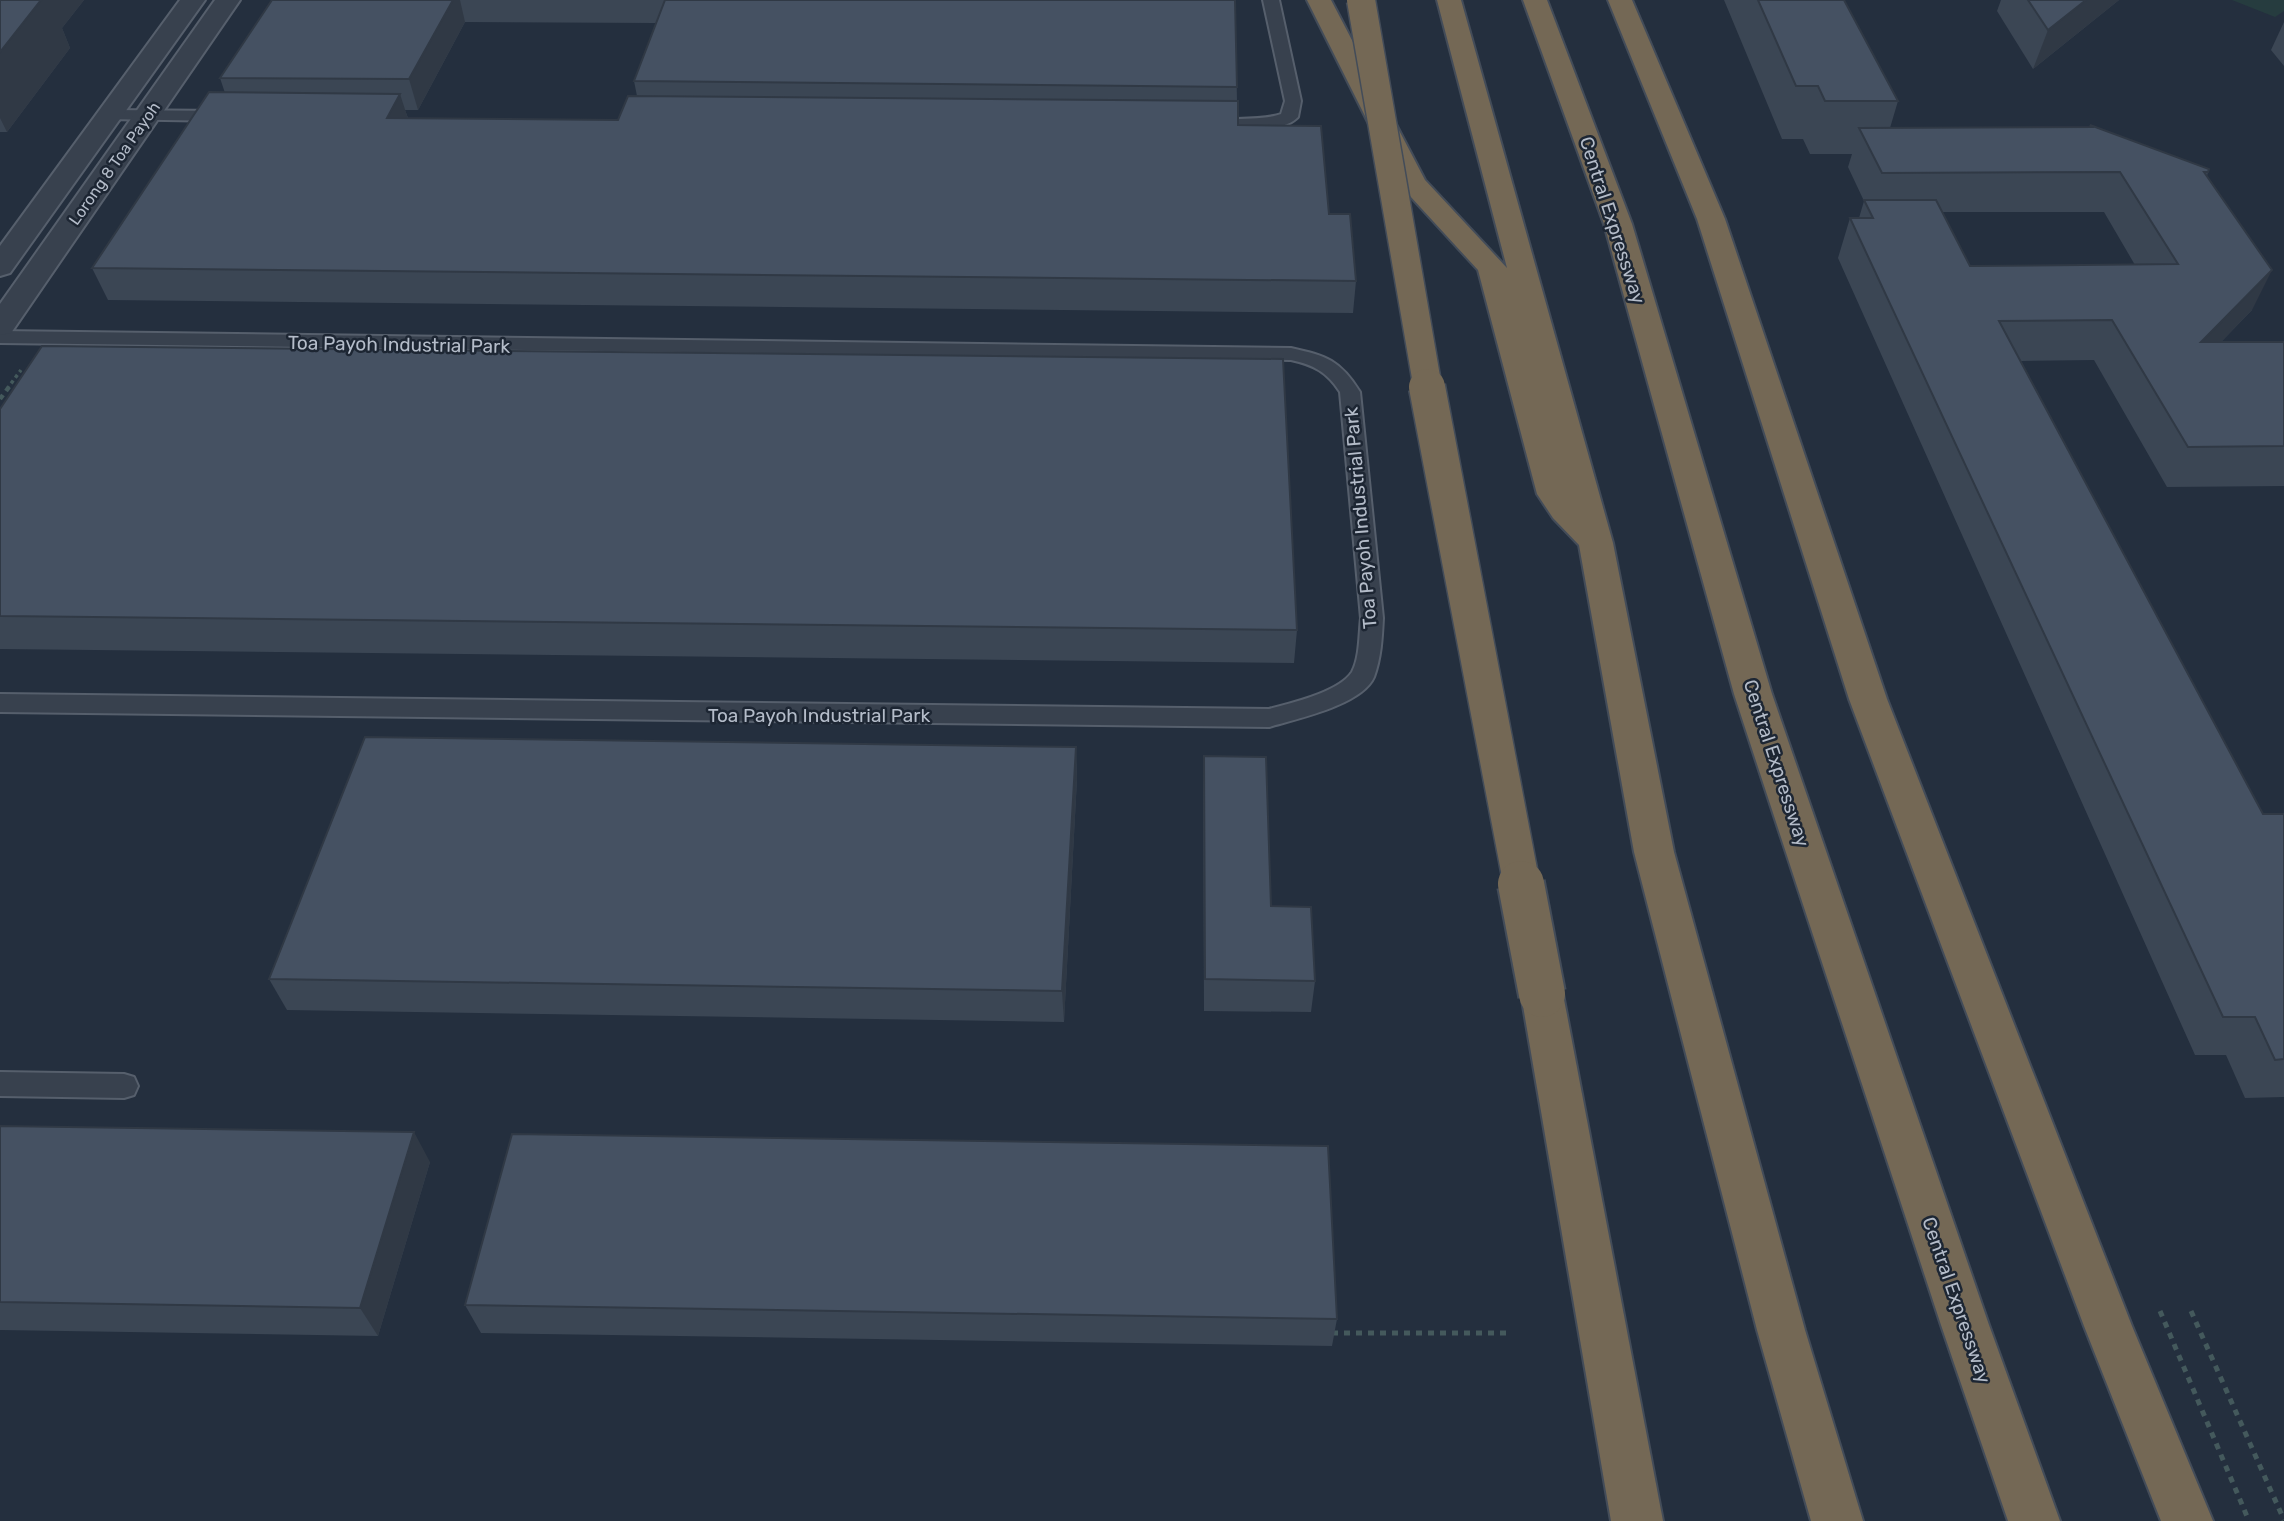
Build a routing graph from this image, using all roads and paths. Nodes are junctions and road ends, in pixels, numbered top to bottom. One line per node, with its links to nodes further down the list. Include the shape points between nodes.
1 (193, 0): 9 (street, Lorong 8 Toa Payoh)
2 (228, 0): 10 (street, Lorong 8 Toa Payoh)
3 (1271, 0): 12 (lane, via 1293,101 1289,117 1252,125)
4 (1319, 0): 16 (highway, via 1413,184 1492,268 1554,494)
5 (1361, 0): 25 (highway, bridge, via 1419,342)
6 (1449, 0): 16 (highway)
7 (1535, 0): 27 (highway, Central Expressway, via 1618,224 1753,694)
8 (1620, 0): 28 (highway, via 1711,219 1868,699)
9 (110, 115): 10 (lane); 13 (street, Lorong 8 Toa Payoh)
10 (147, 115): 11 (lane); 14 (street, Lorong 8 Toa Payoh)
11 (243, 116)
12 (1184, 125)
13 (0, 267)
14 (0, 326)
15 (0, 337): 17 (lane, Toa Payoh Industrial Park, via 1291,354 1323,361 1339,373 1349,392 1372,618 1362,677 1327,702 1269,719)
16 (1596, 543): 26 (highway, via 1654,852 1781,1330)
17 (0, 703)
18 (0, 1084): 19 (lane)
19 (124, 1086)
20 (2160, 1311): 29 (path)
21 (2192, 1311): 24 (path)
22 (1332, 1333): 23 (path)
23 (1506, 1333)
24 (2284, 1520)
25 (1637, 1521)
26 (1837, 1521)
27 (2034, 1521)
28 (2187, 1521)
29 (2249, 1521)

